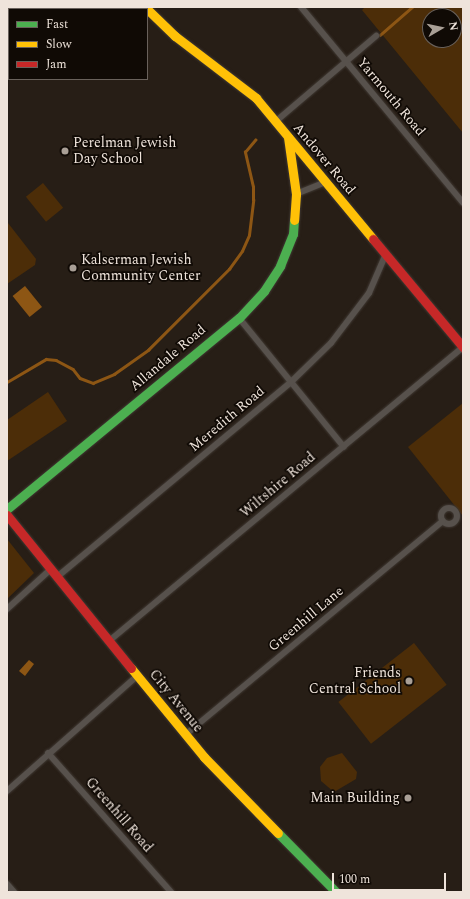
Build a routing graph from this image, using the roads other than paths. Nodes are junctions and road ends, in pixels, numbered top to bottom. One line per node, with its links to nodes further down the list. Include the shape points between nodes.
1 (301, 7): 4 (street, Yarmouth Road)
2 (148, 9): 5 (main road, Andover Road, via 175,36 248,90)
3 (376, 36): 4 (street)
4 (346, 62): 5 (street); 9 (street, Yarmouth Road)
5 (275, 122): 6 (main road, Andover Road)
6 (288, 137): 7 (main road, Andover Road); 8 (main road, Allandale Road)
7 (326, 182): 8 (street); 10 (main road, Andover Road)
8 (296, 194): 11 (main road, Allandale Road, via 293,234 280,266 264,291)
9 (463, 203)
10 (385, 256): 12 (main road, Andover Road); 13 (street, Meredith Road, via 369,293 348,322 331,343)
11 (239, 318): 13 (street); 15 (main road, Allandale Road)
12 (463, 347): 14 (street, Wiltshire Road)
13 (291, 382): 14 (street); 18 (street, Meredith Road)
14 (344, 447): 20 (street, Wiltshire Road)
15 (7, 509)
16 (7, 515): 18 (main road, City Avenue)
17 (443, 521): 22 (street, Greenhill Lane)
18 (54, 573): 19 (street, Meredith Road); 20 (main road, City Avenue)
19 (7, 609)
20 (109, 641): 21 (main road, City Avenue)
21 (137, 676): 22 (main road, City Avenue); 23 (street)
22 (185, 735): 28 (main road, City Avenue)
23 (48, 753): 24 (street); 27 (street, Greenhill Road)
24 (7, 791)
25 (7, 884): 26 (street)
26 (14, 892)
27 (171, 892)
28 (336, 892)

